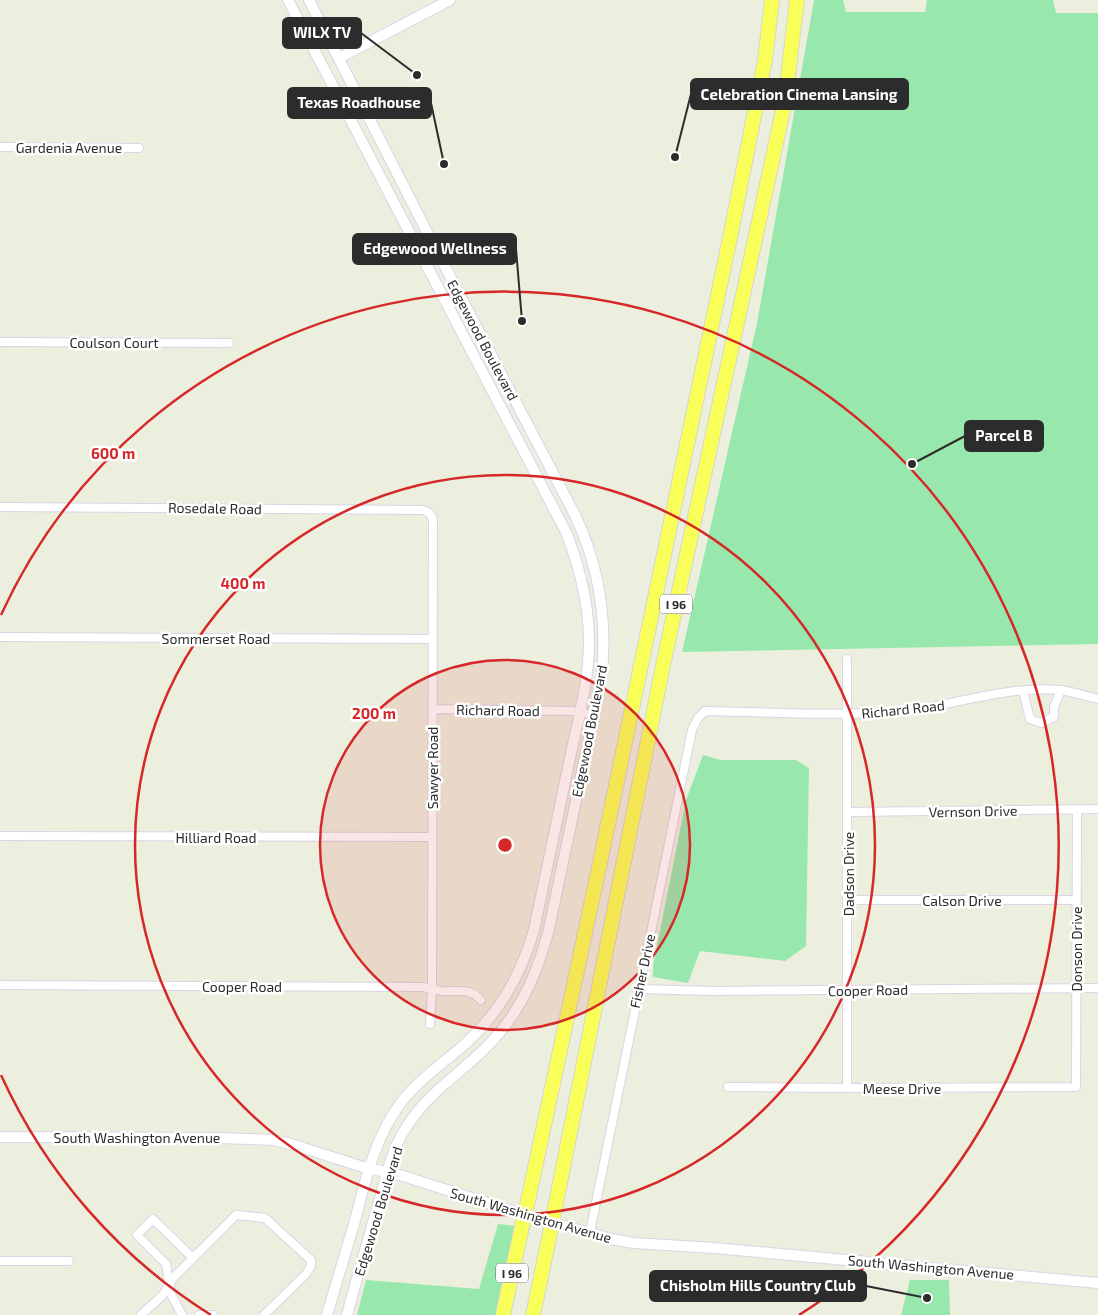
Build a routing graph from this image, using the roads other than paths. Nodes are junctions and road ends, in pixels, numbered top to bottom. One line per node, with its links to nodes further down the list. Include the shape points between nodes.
1 (288, 0): 9 (street)
2 (303, 0): 7 (street, via 315,22)
3 (309, 0): 7 (street)
4 (450, 0): 8 (street)
5 (772, 0): 76 (highway, I 96, bridge, via 732,228)
6 (797, 0): 77 (highway, I 96, bridge, via 785,102 665,655)
7 (324, 28): 8 (street, Edgewood Boulevard)
8 (339, 58): 10 (street, Edgewood Boulevard)
9 (330, 79): 10 (street, via 339,86 368,141 377,140); 13 (street)
10 (379, 136): 14 (street, Edgewood Boulevard)
11 (0, 147): 12 (street, Gardenia Avenue)
12 (139, 148)
13 (376, 168): 14 (street, via 380,161 387,162 402,190); 15 (street)
14 (412, 199): 16 (street, Edgewood Boulevard)
15 (393, 200): 16 (street, via 402,206 418,234); 19 (street)
16 (429, 236): 20 (street, Edgewood Boulevard)
17 (0, 342): 18 (street, Coulson Court)
18 (229, 343)
19 (474, 354): 20 (street, via 483,360 502,397 509,402); 21 (street)
20 (515, 401): 22 (street, Edgewood Boulevard)
21 (522, 447): 22 (street, via 530,445 534,448 553,484); 23 (street)
22 (560, 487): 26 (street, Edgewood Boulevard)
23 (549, 498): 26 (street, via 558,505 574,540); 35 (street, via 567,534 585,595 588,667)
24 (0, 507): 25 (street, Rosedale Road, via 423,510)
25 (429, 513): 28 (street, Sawyer Road, via 432,519)
26 (588, 546): 37 (street, Edgewood Boulevard, via 604,621 603,661)
27 (0, 637): 28 (street, Sommerset Road)
28 (432, 639): 33 (street, Sawyer Road)
29 (847, 659): 36 (street, Dadson Drive)
30 (1061, 690): 31 (street, Richard Road); 31 (street, via 1054,707 1054,717 1041,723 1030,718); 32 (street, Richard Road)
31 (1023, 692): 36 (street, Richard Road, via 985,695 934,708)
32 (1098, 699)
33 (432, 709): 35 (street, Richard Road); 42 (street, Sawyer Road)
34 (705, 711): 36 (street, Richard Road); 49 (street, Fisher Drive, via 692,730)
35 (580, 712): 37 (street, Richard Road); 53 (street, via 527,954 507,996 464,1044)
36 (847, 714): 40 (street, Dadson Drive)
37 (594, 715): 57 (street, Edgewood Boulevard, via 549,929 532,981 520,1004 492,1041)
38 (1077, 810): 39 (street, Vernson Drive); 40 (street, Vernson Drive); 44 (street, Donson Drive)
39 (1098, 810)
40 (848, 812): 43 (street, Dadson Drive)
41 (0, 836): 42 (street, Hilliard Road)
42 (432, 837): 48 (street, Sawyer Road)
43 (848, 900): 44 (street, Calson Drive); 50 (street, Dadson Drive)
44 (1076, 900): 46 (street, Donson Drive)
45 (0, 985): 48 (street, Cooper Road)
46 (1077, 988): 47 (street, Cooper Road); 50 (street, Cooper Road); 55 (street, Donson Drive)
47 (1098, 988)
48 (432, 989): 51 (street, Cooper Road, via 474,992); 52 (street, Sawyer Road)
49 (638, 989): 50 (street, Cooper Road); 61 (street, Fisher Drive)
50 (847, 990): 56 (street, Dadson Drive)
51 (481, 1000)
52 (430, 1024)
53 (444, 1061): 57 (street, via 452,1064 453,1068 427,1092); 59 (street, via 425,1076 400,1104 378,1142)
54 (728, 1087): 56 (street, Meese Drive)
55 (1076, 1087): 56 (street, Meese Drive)
56 (847, 1088)
57 (424, 1102): 60 (street, Edgewood Boulevard, via 403,1133)
58 (0, 1137): 59 (street, South Washington Avenue, via 265,1139)
59 (369, 1168): 60 (street, South Washington Avenue); 62 (street)
60 (387, 1173): 61 (street, South Washington Avenue); 68 (street, Edgewood Boulevard)
61 (588, 1234): 66 (street, South Washington Avenue, via 634,1243)
62 (349, 1242): 68 (street, via 350,1255 340,1290 345,1295); 74 (street)
63 (193, 1258): 67 (street); 67 (street, via 153,1219 137,1236 166,1264); 73 (street, via 236,1215 265,1218 311,1260 311,1266)
64 (0, 1261): 65 (street)
65 (69, 1261)
66 (1098, 1283)
67 (169, 1286): 69 (street); 70 (street)
68 (353, 1294): 75 (street, Edgewood Boulevard)
69 (141, 1315)
70 (182, 1315)
71 (199, 1315): 72 (street)
72 (214, 1315)
73 (264, 1315)
74 (327, 1315)
75 (346, 1315)
76 (503, 1315)
77 (533, 1315)

